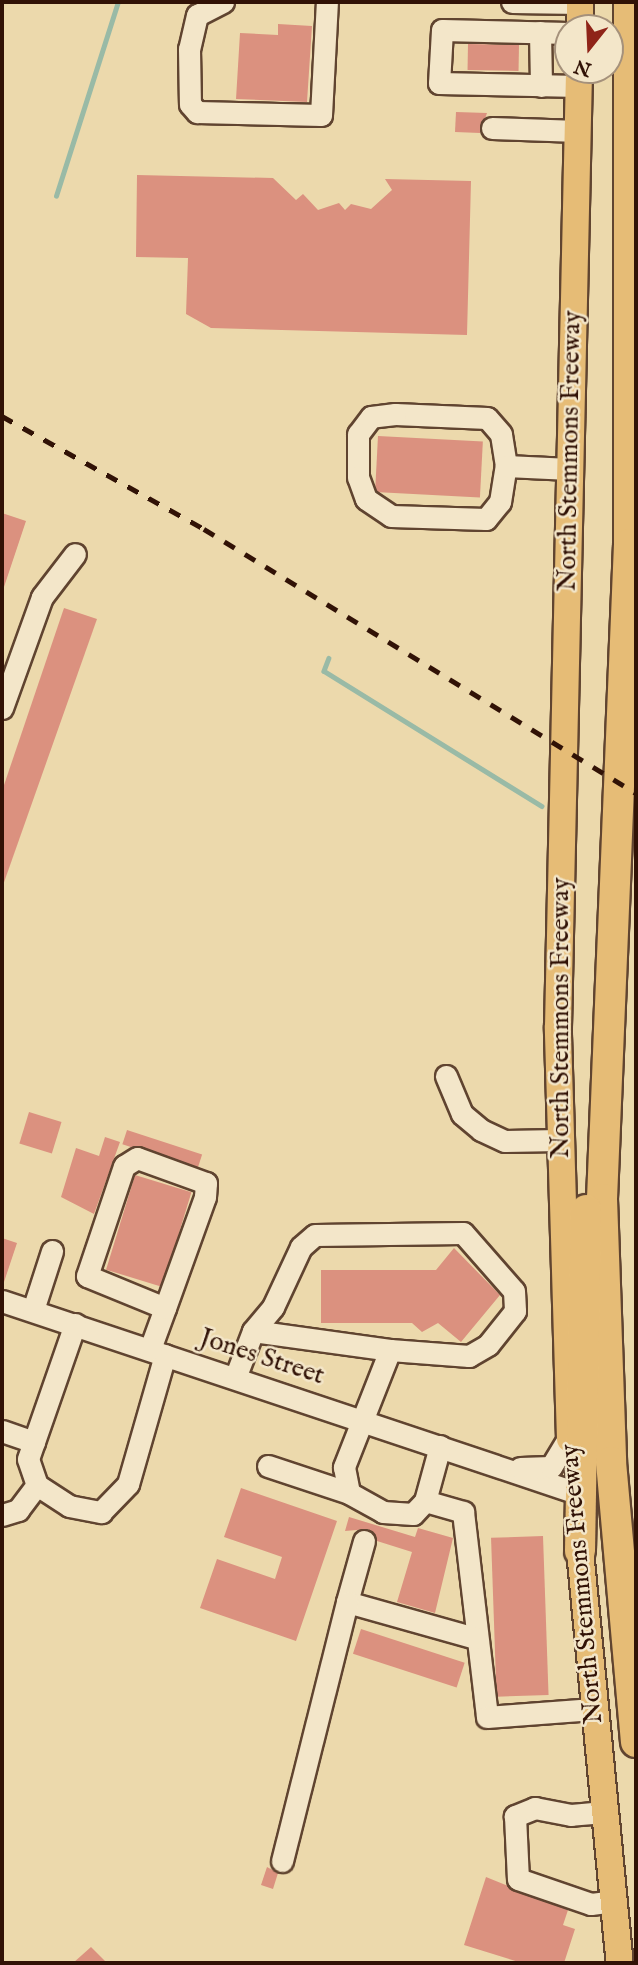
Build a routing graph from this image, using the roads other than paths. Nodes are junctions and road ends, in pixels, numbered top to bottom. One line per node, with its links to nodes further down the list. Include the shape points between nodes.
1 (223, 2): 2 (street, via 197,15 189,63 190,104 197,112 321,115)
2 (327, 2)
3 (512, 2): 5 (street)
4 (629, 2): 19 (highway, North Stemmons Freeway, via 629,544)
5 (580, 11)
6 (540, 32): 7 (street); 10 (street); 10 (street, via 442,30 438,47 439,83)
7 (554, 32)
8 (554, 83): 10 (street)
9 (579, 84): 12 (main road, North Stemmons Freeway)
10 (541, 86)
11 (492, 128): 12 (street)
12 (578, 131): 14 (main road, North Stemmons Freeway)
13 (506, 467): 13 (street, via 500,502 486,519 391,516 366,499 358,477 358,434 371,417 395,414 487,418 500,434); 14 (street)
14 (570, 469): 18 (main road, North Stemmons Freeway)
15 (75, 554): 16 (street, via 42,597)
16 (2, 708)
17 (446, 1076): 18 (street, via 462,1114 481,1130 505,1141)
18 (559, 1140): 31 (main road, North Stemmons Freeway)
19 (602, 1155): 42 (highway, via 584,1219 585,1526); 46 (highway, North Stemmons Freeway, via 608,1415)
20 (52, 1251): 23 (street)
21 (2, 1301): 23 (street, Jones Street)
22 (165, 1308): 22 (street, via 206,1183 137,1158 124,1166 87,1276); 27 (street)
23 (33, 1310): 24 (street, Jones Street)
24 (75, 1324): 27 (street, Jones Street); 32 (street)
25 (253, 1332): 26 (street); 26 (street, via 273,1307 301,1247 315,1235 463,1233 514,1291 516,1311 488,1345 469,1356); 28 (street)
26 (390, 1350): 29 (street)
27 (158, 1352): 28 (street, Jones Street); 36 (street, via 128,1484 101,1512 69,1506)
28 (235, 1378): 29 (street, Jones Street)
29 (361, 1420): 33 (street, Jones Street); 38 (street, via 344,1467)
30 (2, 1431): 32 (street)
31 (570, 1435): 35 (street, Jones Street, via 551,1467); 37 (main road, North Stemmons Freeway)
32 (34, 1442): 36 (street, via 28,1459)
33 (440, 1446): 35 (street, Jones Street); 39 (street)
34 (268, 1466): 38 (street)
35 (504, 1466): 37 (street, Jones Street)
36 (37, 1485): 40 (street, via 18,1510)
37 (574, 1492): 42 (main road, North Stemmons Freeway)
38 (349, 1493): 39 (street, via 369,1507 399,1515 413,1514)
39 (425, 1501): 44 (street, via 463,1511)
40 (2, 1515)
41 (364, 1541): 43 (street)
42 (580, 1551): 45 (main road, North Stemmons Freeway)
43 (347, 1602): 44 (street); 48 (street)
44 (475, 1638): 45 (street, via 491,1719)
45 (593, 1709): 47 (main road, North Stemmons Freeway)
46 (636, 1742)
47 (604, 1812): 49 (main road, North Stemmons Freeway); 49 (street, via 571,1815 535,1808 515,1816 518,1879 591,1904)
48 (282, 1861)
49 (614, 1900): 50 (main road, North Stemmons Freeway)
50 (620, 1963)

